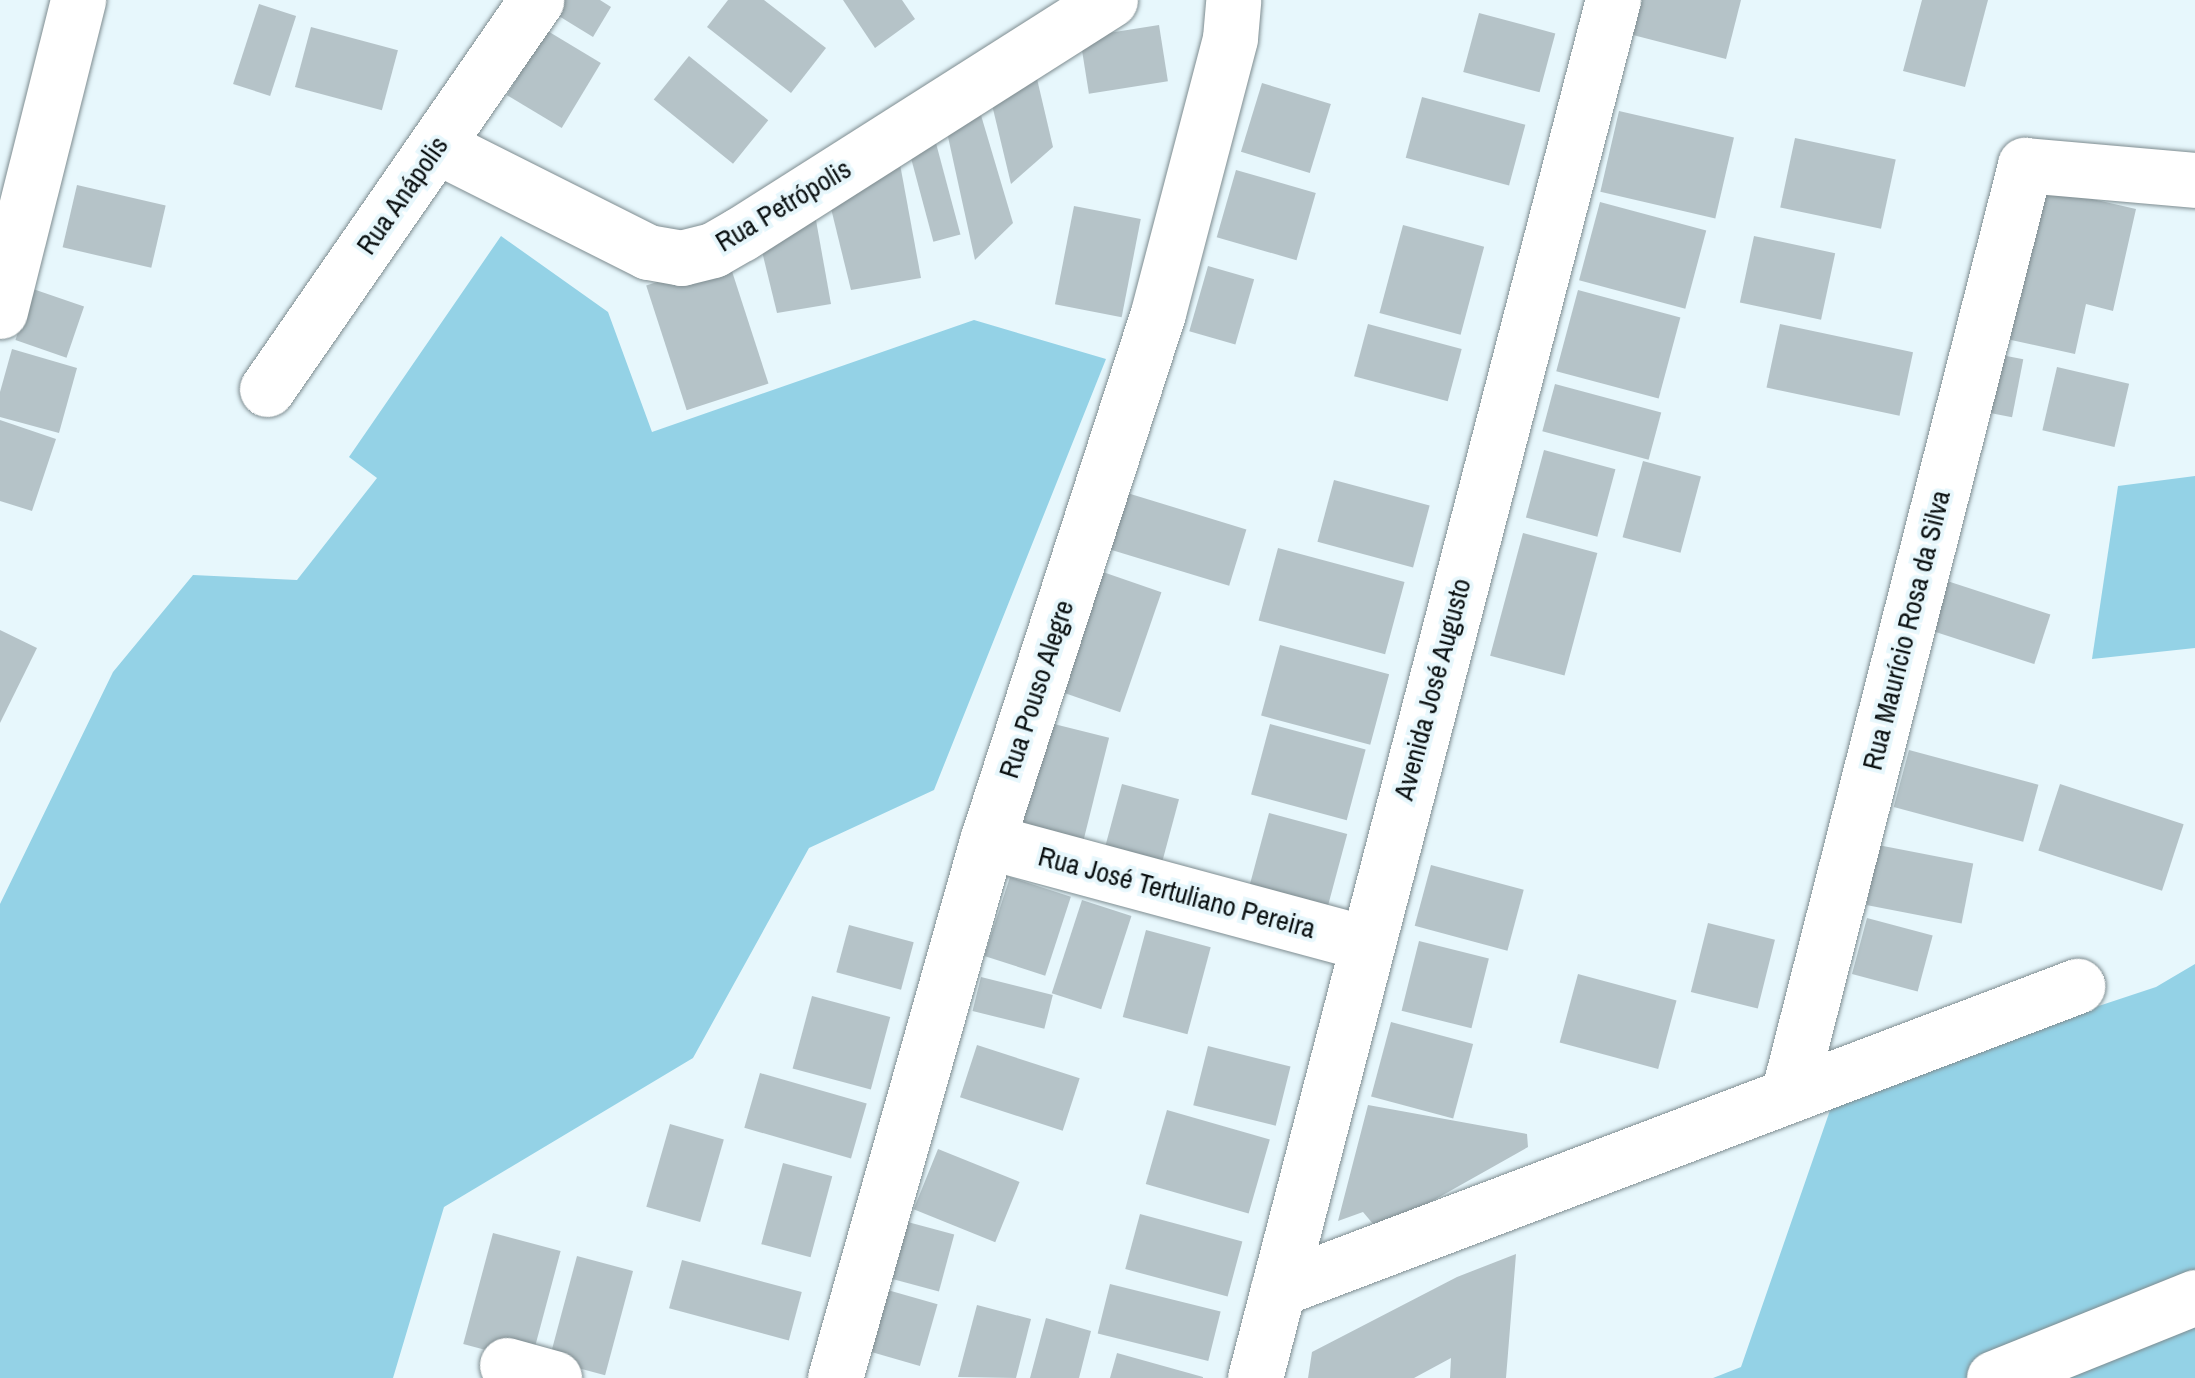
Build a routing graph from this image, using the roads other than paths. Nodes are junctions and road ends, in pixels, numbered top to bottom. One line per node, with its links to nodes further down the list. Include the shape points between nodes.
1 (78, 0): 8 (street)
2 (536, 0): 6 (street, Rua Anápolis)
3 (1110, 0): 6 (street, Rua Petrópolis, via 741,234 682,258 648,252)
4 (1233, 0): 10 (street, Rua Pouso Alegre, via 1230,38 1158,314)
5 (1613, 0): 11 (street, Avenida José Augusto)
6 (437, 146): 9 (street, Rua Anápolis)
7 (2195, 180): 13 (street, Rua Maurício Rosa da Silva, via 2025,165)
8 (0, 311)
9 (267, 389)
10 (987, 840): 11 (street, Rua José Tertuliano Pereira); 16 (street, Rua Pouso Alegre)
11 (1366, 943): 14 (street, Avenida José Augusto)
12 (2077, 986): 13 (street)
13 (1788, 1096): 14 (street)
14 (1278, 1288): 17 (street, Avenida José Augusto)
15 (2195, 1297): 18 (street)
16 (835, 1378)
17 (1254, 1378)
18 (1994, 1378)

